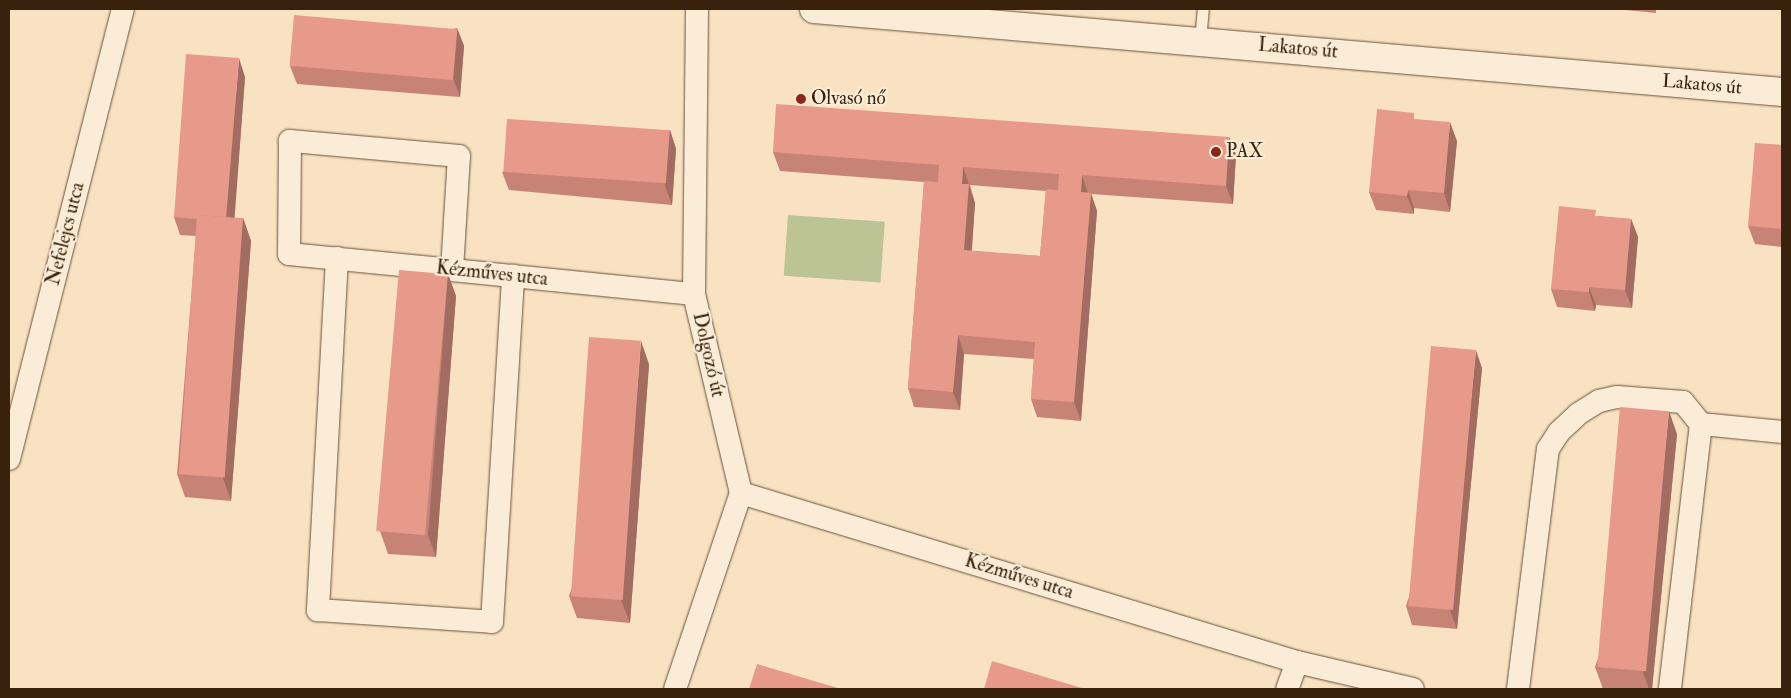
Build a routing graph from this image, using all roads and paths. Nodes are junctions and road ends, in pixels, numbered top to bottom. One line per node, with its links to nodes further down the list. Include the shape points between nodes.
1 (123, 9): 13 (street, Nefelejcs utca)
2 (697, 9): 10 (street, Dolgozó út)
3 (814, 9): 5 (street, Lakatos út)
4 (1203, 9): 5 (lane)
5 (1200, 41): 6 (street, Lakatos út)
6 (1782, 92)
7 (337, 258): 8 (street, Kézműves utca); 8 (street, Kézműves utca, via 289,254 290,141 459,156); 9 (street, via 318,610 492,622)
8 (452, 270): 9 (street, Kézműves utca)
9 (513, 276): 10 (street, Kézműves utca)
10 (694, 294): 14 (street, Dolgozó út)
11 (1701, 424): 12 (street); 19 (street, via 1682,402 1617,397 1599,401 1578,414 1559,432 1548,449); 20 (street)
12 (1782, 432)
13 (9, 459)
14 (741, 493): 15 (street, Kézműves utca); 16 (street)
15 (1297, 662): 17 (street); 18 (street, Kézműves utca)
16 (675, 689)
17 (1287, 689)
18 (1413, 689)
19 (1518, 689)
20 (1670, 689)

